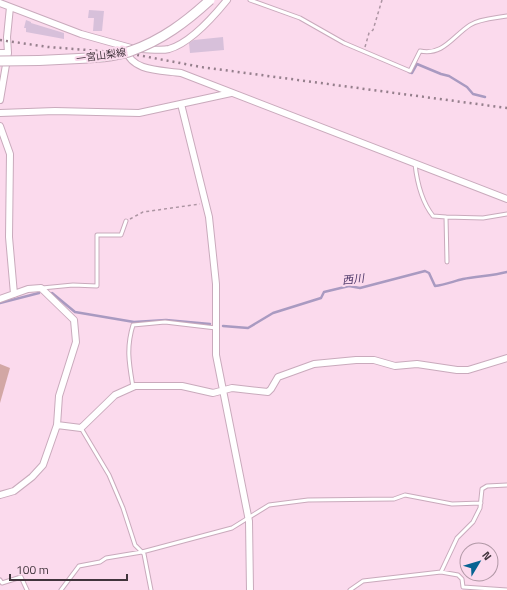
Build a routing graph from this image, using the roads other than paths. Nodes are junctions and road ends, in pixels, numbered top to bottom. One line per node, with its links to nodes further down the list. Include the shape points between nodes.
1 (210, 0): 10 (main road, 一宮山梨線, bridge, via 174,30 129,52 54,61)
2 (228, 0): 7 (street, via 187,39 169,49)
3 (250, 0): 6 (lane, via 300,18 344,43 410,71 420,51 433,52 472,24)
4 (2, 3): 5 (street)
5 (10, 7): 7 (street, via 81,34); 9 (street)
6 (507, 16)
7 (134, 49): 11 (street, via 125,50 136,64 142,67 181,73)
8 (0, 53): 9 (street)
9 (8, 53): 12 (street)
10 (0, 61)
11 (231, 93): 13 (street); 16 (street)
12 (0, 100)
13 (181, 104): 14 (street, via 139,113); 25 (street, via 208,217 216,284)
14 (0, 113)
15 (0, 126): 23 (street, via 10,154 9,237)
16 (414, 163): 17 (street); 19 (lane, via 428,209 433,216)
17 (507, 199)
18 (507, 214): 19 (lane, via 483,218)
19 (446, 217): 21 (lane)
20 (126, 221): 22 (lane, via 122,235 97,235 97,286)
21 (447, 262)
22 (40, 288): 23 (street); 29 (street, via 74,320 76,342 59,396)
23 (14, 294): 24 (street)
24 (0, 299)
25 (216, 328): 27 (lane, via 165,322 133,324 128,352); 28 (street, via 216,354)
26 (507, 358): 28 (street, via 468,370 416,364 395,366 374,360 314,364 278,377 268,392 232,388)
27 (133, 387): 28 (street, via 182,386 213,393); 30 (street, via 115,395)
28 (222, 391): 34 (street)
29 (57, 425): 30 (street); 32 (street, via 43,465 14,491)
30 (81, 428): 35 (lane, via 109,475 136,546)
31 (507, 485): 33 (lane, via 487,486 482,489)
32 (0, 495)
33 (481, 503): 34 (lane, via 452,504 405,495 394,499 308,500 269,505); 36 (lane, via 473,522 457,538)
34 (248, 517): 35 (lane, via 232,528); 42 (street)
35 (142, 552): 40 (lane, via 79,566); 41 (lane)
36 (441, 572): 38 (lane, via 458,575 462,579); 43 (lane, via 363,581)
37 (0, 580): 39 (lane, via 2,583 22,577)
38 (463, 588): 44 (lane)
39 (27, 590)
40 (61, 590)
41 (151, 590)
42 (250, 590)
43 (350, 590)
44 (507, 590)

